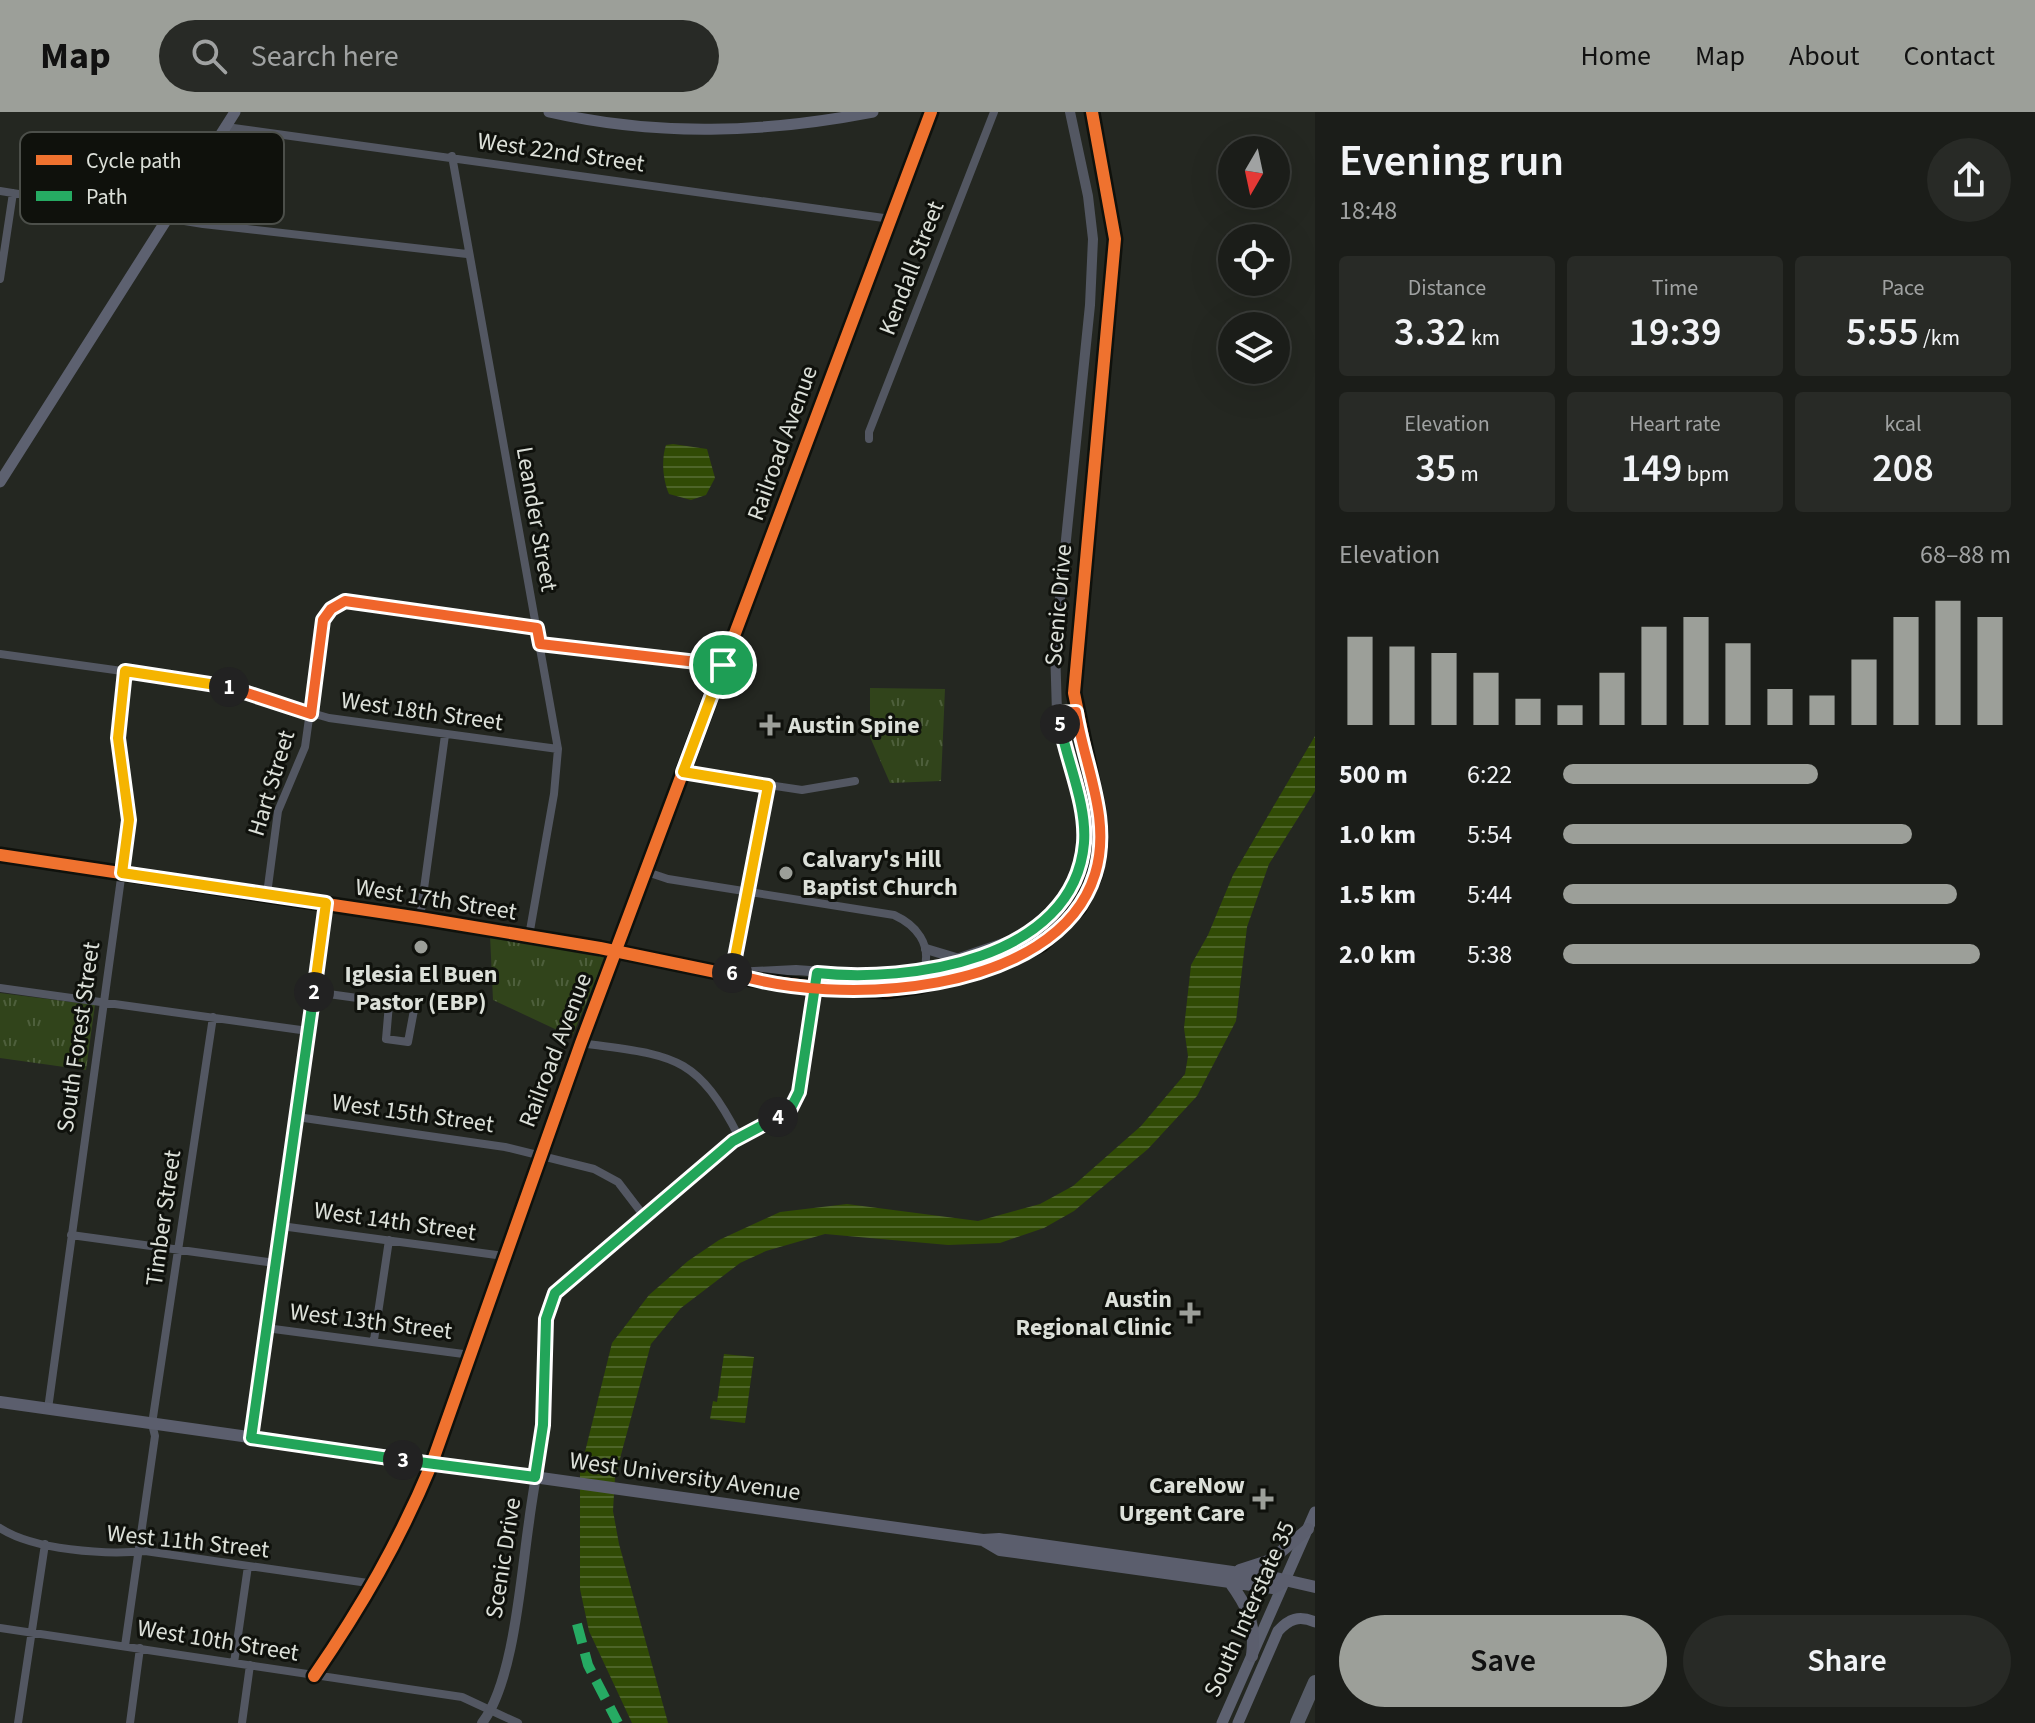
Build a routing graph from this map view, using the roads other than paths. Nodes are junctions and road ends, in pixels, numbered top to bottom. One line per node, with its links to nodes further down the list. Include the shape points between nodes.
1 (235, 112): 8 (main road)
2 (549, 112): 3 (main road, via 618,125 719,130 777,128)
3 (873, 112)
4 (931, 112): 16 (street, Railroad Avenue)
5 (994, 112): 25 (street, Kendall Street)
6 (1070, 112): 19 (street, Scenic Drive)
7 (1092, 112): 20 (street, Scenic Drive)
8 (226, 127): 9 (main road); 10 (street, West 22nd Street)
9 (223, 132)
10 (265, 132)
11 (284, 134): 12 (street, West 22nd Street)
12 (452, 156): 16 (street, West 22nd Street); 21 (street, Leander Street)
13 (0, 191): 14 (street)
14 (13, 193): 15 (street); 22 (street)
15 (20, 194)
16 (891, 219): 36 (street, Railroad Avenue)
17 (163, 224): 28 (main road)
18 (209, 224): 21 (street)
19 (1093, 239): 20 (street); 23 (street, Scenic Drive)
20 (1115, 239): 24 (street, Scenic Drive)
21 (467, 254): 31 (street, Leander Street)
22 (0, 279)
23 (1087, 329): 24 (street); 26 (street, Scenic Drive)
24 (1108, 331): 27 (street, Scenic Drive)
25 (869, 439)
26 (1074, 462): 27 (street); 29 (street, Scenic Drive)
27 (1094, 465): 30 (street, Scenic Drive)
28 (0, 482)
29 (1065, 559): 30 (street); 33 (street, Scenic Drive)
30 (1084, 561): 34 (street, Scenic Drive)
31 (537, 628): 32 (street, Leander Street); 40 (street, Hart Street, via 367,602 337,604 323,620)
32 (540, 644): 36 (street); 42 (street, Leander Street)
33 (1055, 647): 34 (street); 39 (street, Scenic Drive)
34 (1076, 650): 38 (street, Scenic Drive)
35 (0, 654): 37 (street, West 18th Street)
36 (723, 665): 43 (street, Railroad Avenue)
37 (125, 671): 40 (street, West 18th Street, via 234,688); 48 (street, South Forest Street, via 118,738 129,820)
38 (1076, 712): 39 (street); 60 (street, Scenic Drive, via 1098,809 1100,843 1095,875 1067,923 1027,954 920,986 886,991)
39 (1057, 713): 56 (street, Scenic Drive, via 1084,829 1076,879 1039,926 1011,944)
40 (311, 714): 41 (street, West 18th Street); 50 (street, Hart Street, via 302,758 278,811)
41 (445, 735): 42 (street, West 18th Street); 52 (street)
42 (558, 749): 53 (street, Leander Street)
43 (683, 772): 45 (street); 47 (street, Railroad Avenue)
44 (855, 781): 45 (street, via 813,790)
45 (768, 786): 49 (street)
46 (0, 855): 48 (street, West 17th Street)
47 (647, 872): 49 (street); 55 (street, Railroad Avenue)
48 (122, 873): 50 (street, West 17th Street); 63 (street, South Forest Street)
49 (750, 891): 54 (street, via 894,915 916,929); 58 (street)
50 (267, 894): 51 (street, West 17th Street)
51 (326, 903): 52 (street, West 17th Street); 62 (street)
52 (420, 918): 53 (street, West 17th Street)
53 (529, 936): 55 (street, West 17th Street)
54 (926, 949): 56 (street); 57 (street)
55 (616, 953): 58 (street, West 17th Street); 67 (street, Railroad Avenue)
56 (966, 958): 57 (street, Scenic Drive)
57 (924, 970): 59 (street, Scenic Drive, via 878,976)
58 (732, 973): 59 (street, West 17th Street); 60 (street, West 17th Street)
59 (817, 973): 60 (street, Scenic Drive)
60 (816, 987): 69 (street, Scenic Drive, via 796,1100 784,1113)
61 (0, 988): 63 (street)
62 (314, 992): 64 (street); 66 (street)
63 (103, 1002): 65 (street); 73 (street, South Forest Street)
64 (389, 1004): 64 (street, via 386,1039 408,1042 414,1010)
65 (213, 1017): 66 (street); 75 (street, Timber Street)
66 (308, 1031): 68 (street)
67 (581, 1043): 69 (street, via 655,1055 694,1071 713,1090); 70 (street, Railroad Avenue)
68 (297, 1117): 70 (street, West 15th Street); 72 (street)
69 (739, 1137): 71 (street, Scenic Drive)
70 (540, 1154): 71 (street, West 15th Street, via 607,1174); 76 (street, Railroad Avenue)
71 (644, 1216): 86 (street, Scenic Drive, via 564,1283 551,1302)
72 (281, 1226): 74 (street, West 14th Street); 77 (street)
73 (71, 1235): 75 (street); 82 (street, South Forest Street)
74 (389, 1240): 76 (street, West 14th Street); 79 (street)
75 (179, 1251): 77 (street); 83 (street, Timber Street)
76 (504, 1256): 80 (street, Railroad Avenue)
77 (275, 1263): 78 (street)
78 (266, 1328): 79 (street, West 13th Street); 84 (street)
79 (374, 1340): 80 (street, West 13th Street)
80 (471, 1355): 85 (street, Railroad Avenue)
81 (0, 1402): 82 (main road, West University Avenue)
82 (48, 1409): 83 (main road, West University Avenue)
83 (152, 1424): 84 (main road, West University Avenue); 91 (street, Timber Street, via 155,1436)
84 (251, 1438): 85 (main road, West University Avenue)
85 (432, 1463): 86 (main road, West University Avenue); 95 (street, Railroad Avenue)
86 (535, 1477): 93 (main road, West University Avenue, via 983,1540 1000,1550); 107 (street, Scenic Drive, via 515,1617)
87 (1315, 1512): 89 (main road, South Interstate 35)
88 (0, 1528): 90 (street, West 11th Street)
89 (1308, 1529): 93 (main road, via 1271,1560); 94 (main road, South Interstate 35)
90 (45, 1544): 91 (street, West 11th Street, via 125,1555); 99 (street)
91 (138, 1552): 92 (street, West 11th Street); 100 (street, Timber Street)
92 (248, 1566): 95 (street, West 11th Street); 103 (street)
93 (1230, 1576): 94 (main road, West University Avenue, via 1273,1588); 102 (main road, via 1254,1624)
94 (1284, 1582): 96 (main road, West University Avenue); 102 (main road, South Interstate 35)
95 (375, 1584): 105 (street, Railroad Avenue)
96 (1315, 1587)
97 (1311, 1620): 114 (main road, via 1287,1621 1278,1631)
98 (0, 1628): 99 (street, West 10th Street)
99 (31, 1633): 100 (street, West 10th Street); 108 (street)
100 (125, 1646): 101 (street, West 10th Street)
101 (140, 1648): 103 (street, West 10th Street); 109 (street)
102 (1252, 1656): 113 (main road, South Interstate 35)
103 (234, 1663): 104 (street, West 10th Street)
104 (250, 1665): 105 (street, West 10th Street); 110 (street)
105 (314, 1676): 107 (street, West 10th Street, via 462,1697)
106 (1315, 1682): 115 (highway)
107 (491, 1710): 111 (street, Scenic Drive); 112 (street, West 10th Street)
108 (18, 1723)
109 (130, 1723)
110 (242, 1723)
111 (482, 1723)
112 (518, 1723)
113 (1222, 1723)
114 (1238, 1723)
115 (1297, 1723)

